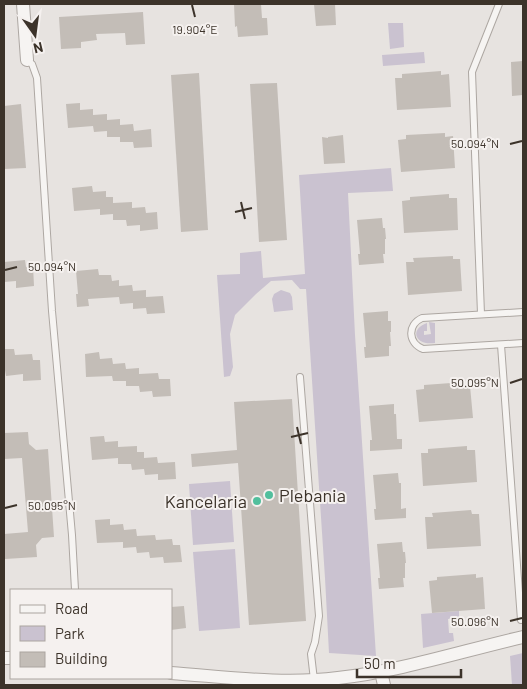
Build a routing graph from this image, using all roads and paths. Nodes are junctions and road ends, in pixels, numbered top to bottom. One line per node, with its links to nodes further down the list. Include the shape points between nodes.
1 (23, 4): 3 (street)
2 (499, 4): 5 (lane, via 472,72)
3 (28, 60): 9 (lane, via 37,78)
4 (523, 312): 5 (lane)
5 (481, 314): 7 (lane, via 422,318 413,326 411,338 423,349)
6 (523, 343): 7 (lane)
7 (501, 345): 10 (lane)
8 (300, 377): 14 (lane, via 319,616 311,654)
9 (75, 589)
10 (521, 620)
11 (523, 637): 12 (street)
12 (381, 672): 14 (street); 15 (street)
13 (172, 673): 14 (street)
14 (314, 680)
15 (384, 685)

